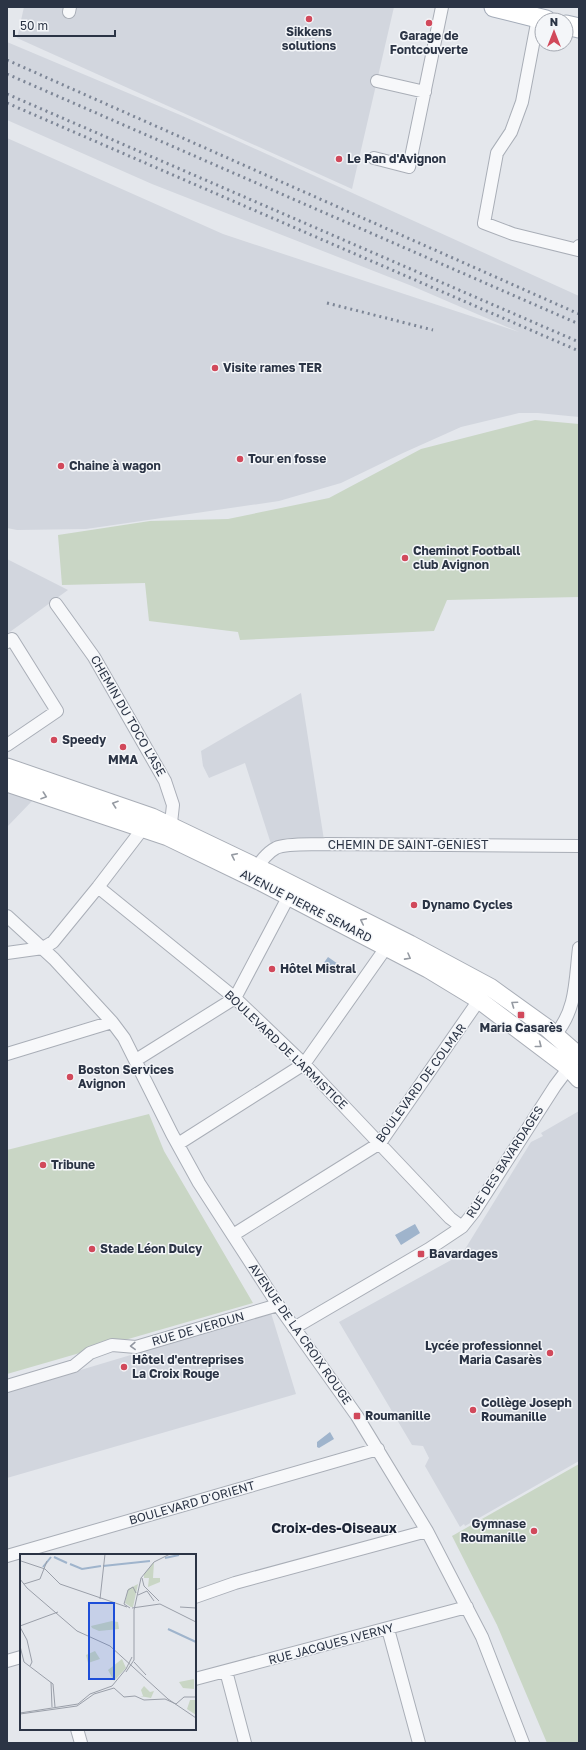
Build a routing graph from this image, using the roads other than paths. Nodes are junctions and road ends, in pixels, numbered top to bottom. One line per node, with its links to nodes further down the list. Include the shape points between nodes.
1 (442, 7): 6 (street)
2 (494, 7): 3 (main road)
3 (534, 17)
4 (534, 52): 8 (street, via 522,102 510,132 497,153 484,222 513,234 578,250)
5 (377, 81): 6 (street)
6 (425, 92): 7 (street, via 409,167)
7 (374, 158)
8 (579, 246)
9 (56, 604): 15 (street, CHEMIN DU TOCO L'ASE, via 94,657 165,781 173,805)
10 (7, 642): 11 (street, via 12,639 57,711)
11 (7, 745)
12 (7, 767): 14 (main road, AVENUE PIERRE SEMARD, one-way to 12)
13 (7, 783): 14 (main road, AVENUE PIERRE SEMARD, one-way to 14)
14 (147, 823): 15 (main road, AVENUE PIERRE SEMARD); 18 (street)
15 (170, 831): 17 (main road, AVENUE PIERRE SEMARD)
16 (579, 846): 17 (street, CHEMIN DE SAINT-GENIEST, via 288,846 277,847 267,854)
17 (253, 872): 19 (main road, AVENUE PIERRE SEMARD)
18 (98, 887): 22 (street, via 53,942); 25 (street, BOULEVARD DE L'ARMISTICE)
19 (291, 892): 21 (main road, AVENUE PIERRE SEMARD); 25 (street)
20 (7, 916): 22 (street, AVENUE DE LA CROIX ROUGE)
21 (391, 941): 26 (main road, AVENUE PIERRE SEMARD, one-way to 26); 29 (main road, AVENUE PIERRE SEMARD, one-way to 21, via 490,987); 32 (street)
22 (43, 948): 24 (street); 28 (street, AVENUE DE LA CROIX ROUGE)
23 (579, 948): 27 (street)
24 (7, 953)
25 (235, 998): 31 (street); 32 (street, BOULEVARD DE L'ARMISTICE)
26 (479, 1000): 33 (main road, AVENUE PIERRE SEMARD, one-way to 33); 34 (street, BOULEVARD DE COLMAR)
27 (576, 1004): 29 (street)
28 (112, 1022): 30 (street); 31 (street, AVENUE DE LA CROIX ROUGE)
29 (555, 1034): 33 (main road, AVENUE PIERRE SEMARD)
30 (7, 1054)
31 (136, 1060): 35 (street, AVENUE DE LA CROIX ROUGE)
32 (304, 1064): 34 (street, BOULEVARD DE L'ARMISTICE); 35 (street)
33 (576, 1064): 36 (street, RUE DES BAVARDAGES, via 551,1092)
34 (380, 1143): 36 (street, BOULEVARD DE L'ARMISTICE, via 450,1218); 37 (street, BOULEVARD DE COLMAR)
35 (178, 1144): 37 (street, AVENUE DE LA CROIX ROUGE)
36 (462, 1227): 39 (street, RUE DES BAVARDAGES, via 430,1250)
37 (233, 1235): 38 (street, AVENUE DE LA CROIX ROUGE)
38 (278, 1305): 39 (street, AVENUE DE LA CROIX ROUGE); 40 (street, RUE DE VERDUN, one-way to 40, via 136,1347 112,1345 90,1353 74,1366)
39 (294, 1328): 41 (street, AVENUE DE LA CROIX ROUGE)
40 (7, 1386)
41 (378, 1449): 42 (street, AVENUE DE LA CROIX ROUGE); 43 (street, BOULEVARD D'ORIENT)
42 (427, 1531): 44 (street, via 235,1583); 45 (street, AVENUE DE LA CROIX ROUGE)
43 (7, 1556)
44 (196, 1597)
45 (467, 1607): 46 (street, RUE JACQUES IVERNY); 55 (street, AVENUE DE LA CROIX ROUGE, via 482,1637)
46 (388, 1629): 49 (street, RUE JACQUES IVERNY); 54 (street)
47 (20, 1657): 48 (street)
48 (7, 1661)
49 (226, 1671): 50 (street, RUE JACQUES IVERNY); 53 (street)
50 (196, 1679)
51 (78, 1730): 52 (street)
52 (80, 1743)
53 (245, 1743)
54 (419, 1743)
55 (523, 1743)

